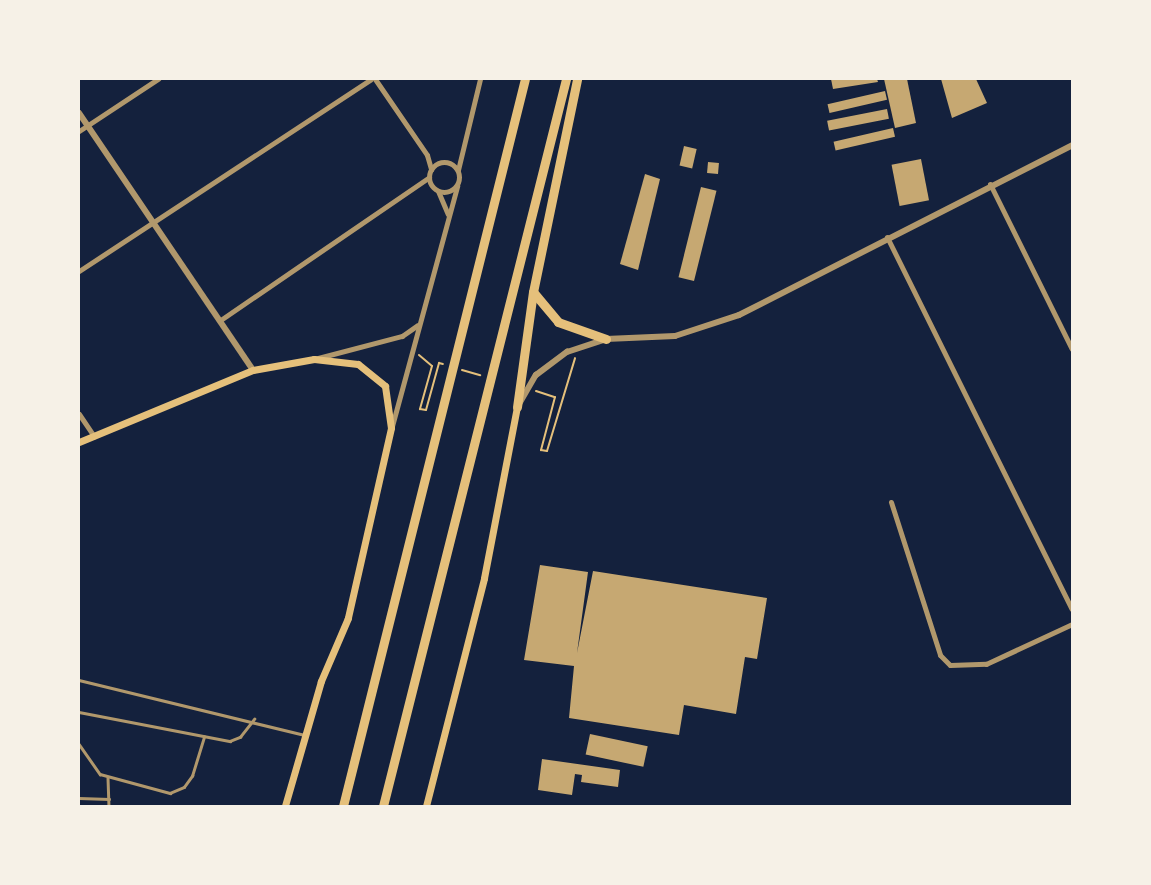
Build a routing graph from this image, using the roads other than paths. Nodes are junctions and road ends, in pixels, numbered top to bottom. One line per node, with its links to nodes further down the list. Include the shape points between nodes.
1 (158, 79): 8 (street)
2 (373, 79): 12 (street); 23 (street)
3 (480, 79): 11 (street)
4 (526, 79): 52 (highway)
5 (566, 79): 53 (highway)
6 (577, 79): 26 (highway)
7 (79, 113): 8 (street)
8 (87, 125): 9 (street); 23 (street)
9 (79, 131)
10 (1072, 145): 18 (street)
11 (462, 154): 14 (street); 16 (street)
12 (426, 155): 13 (street); 15 (street)
13 (439, 163): 14 (street); 15 (street)
14 (451, 163): 16 (street)
15 (431, 169): 17 (street)
16 (458, 170): 19 (street)
17 (429, 177): 20 (street); 21 (street)
18 (990, 184): 24 (street); 30 (street)
19 (457, 186): 21 (street, via 448,192); 22 (street)
20 (419, 187): 21 (street); 27 (street)
21 (435, 189): 22 (street)
22 (449, 215): 28 (street)
23 (155, 224): 25 (street); 27 (street)
24 (887, 237): 29 (street, via 739,315 705,328 645,341); 39 (street)
25 (79, 271)
26 (533, 292): 29 (highway, via 558,323); 33 (highway)
27 (222, 319): 32 (street)
28 (418, 325): 31 (street, via 401,336); 35 (street)
29 (606, 340): 33 (street, via 579,347 545,366)
30 (1072, 349)
31 (314, 359): 32 (main road); 35 (main road, via 358,364 374,374 384,386)
32 (253, 370): 36 (main road)
33 (517, 407): 54 (main road, via 484,578)
34 (79, 414): 36 (street)
35 (391, 428): 44 (main road, via 348,618 321,681)
36 (94, 436): 37 (main road)
37 (79, 442)
38 (891, 502): 40 (street, via 940,655 950,665 986,664)
39 (1072, 609)
40 (1072, 624)
41 (79, 680): 43 (lane)
42 (79, 712): 45 (lane)
43 (254, 719): 44 (lane); 45 (lane, via 240,737 230,741)
44 (305, 735): 51 (main road)
45 (204, 737): 47 (lane, via 192,776 170,793)
46 (79, 744): 47 (lane, via 93,769)
47 (108, 777): 49 (lane)
48 (79, 797): 49 (lane)
49 (109, 799): 50 (lane)
50 (109, 806)
51 (285, 806)
52 (343, 806)
53 (383, 806)
54 (426, 806)

